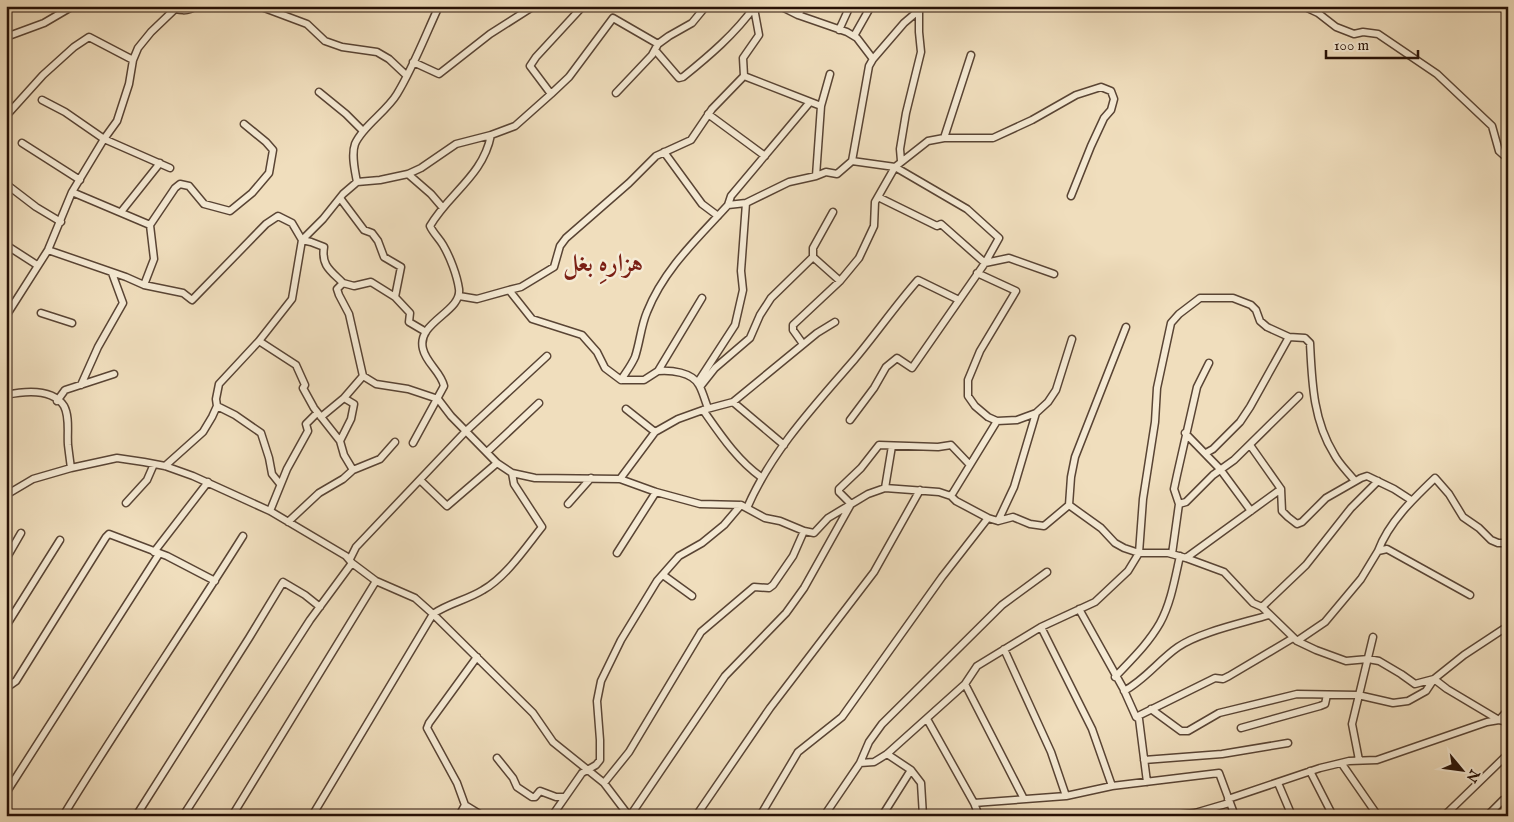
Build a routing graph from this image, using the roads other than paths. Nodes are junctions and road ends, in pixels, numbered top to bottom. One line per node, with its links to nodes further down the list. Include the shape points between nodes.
1 (73, 6): 19 (street, via 44,23)
2 (196, 6): 12 (street, via 186,10)
3 (439, 6): 24 (street)
4 (534, 6): 24 (street, via 490,34 440,74)
5 (583, 6): 30 (street, via 530,66)
6 (706, 6): 20 (street, via 692,23)
7 (780, 6): 16 (street)
8 (803, 6): 16 (street)
9 (850, 6): 17 (street)
10 (871, 6): 18 (street)
11 (1303, 6): 44 (street, via 1336,27 1354,34 1378,34 1437,74 1492,126 1499,151)
12 (174, 7): 23 (street, via 138,48)
13 (262, 7): 26 (street, via 307,24 325,41 377,52)
14 (755, 7): 20 (street, via 710,55 683,77 679,78 672,72); 27 (street, via 759,35 743,58)
15 (921, 9): 22 (street, via 904,23); 45 (street, via 918,32 922,52 906,113)
16 (798, 15): 17 (street)
17 (839, 30): 18 (street)
18 (854, 36): 22 (street)
19 (6, 37)
20 (656, 47): 29 (street); 30 (street, via 613,18 569,76)
21 (971, 56): 39 (street)
22 (873, 59): 46 (street, via 868,70)
23 (133, 60): 35 (street, via 89,37 43,75); 40 (street, via 124,104)
24 (412, 62): 26 (street)
25 (830, 74): 33 (street)
26 (406, 75): 37 (street, via 382,114)
27 (744, 76): 32 (street); 34 (street)
28 (318, 92): 37 (street)
29 (616, 93)
30 (551, 94): 38 (street, via 515,126)
31 (42, 100): 40 (street)
32 (810, 102): 33 (street); 43 (street)
33 (821, 106): 51 (street)
34 (708, 114): 42 (street, via 691,140); 43 (street)
35 (6, 116)
36 (244, 124): 66 (street, via 273,150 269,173 252,193 230,211 204,204 189,186 180,184 174,188)
37 (363, 132): 53 (street, via 354,146)
38 (491, 135): 50 (street, via 456,144); 61 (street, via 488,150 468,180)
39 (944, 138): 45 (street, via 928,141); 56 (street, via 993,138 1076,95 1101,87 1111,91 1114,99 1111,110 1091,146)
40 (104, 139): 47 (street); 52 (street)
41 (22, 143): 52 (street)
42 (664, 152): 64 (street, via 702,204); 79 (street, via 566,238 554,267 521,287)
43 (765, 156): 60 (street, via 731,196)
44 (1508, 159)
45 (901, 161): 48 (street)
46 (852, 162): 48 (street); 51 (street, via 837,174 826,172)
47 (160, 163): 49 (street); 62 (street)
48 (895, 167): 57 (street); 71 (street, via 967,209 999,238)
49 (170, 168)
50 (408, 174): 53 (street); 61 (street)
51 (816, 176): 59 (street, via 789,182)
52 (80, 180): 55 (street)
53 (357, 182): 58 (street)
54 (6, 184): 65 (street)
55 (72, 192): 62 (street); 65 (street)
56 (1072, 196)
57 (878, 197): 71 (street, via 937,226 941,224); 76 (street, via 874,226 859,258)
58 (340, 198): 67 (street); 81 (street, via 364,230 372,233 378,241 384,257 400,267)
59 (746, 203): 60 (street); 101 (street, via 741,271 743,290 735,325)
60 (728, 205): 64 (street)
61 (443, 208): 80 (street, via 430,226 449,259)
62 (121, 212): 66 (street)
63 (833, 212): 70 (street, via 813,248)
64 (718, 216): 100 (street, via 660,283 646,313 635,355)
65 (61, 222): 69 (street)
66 (150, 226): 78 (street, via 154,259)
67 (302, 240): 77 (street, via 324,247 322,257 325,265); 78 (street, via 292,223 278,216 266,224 192,300 183,293); 93 (street, via 292,299)
68 (6, 245): 72 (street)
69 (48, 250): 72 (street); 73 (street)
70 (813, 257): 76 (street); 101 (street, via 771,298 750,338)
71 (985, 263): 74 (street); 75 (street, via 1009,258)
72 (37, 265): 84 (street)
73 (112, 273): 78 (street); 102 (street, via 123,304)
74 (977, 274): 83 (street); 116 (street, via 1016,291 980,350 968,380 968,396 974,406)
75 (1054, 274)
76 (840, 281): 94 (street, via 793,325)
77 (343, 283): 81 (street, via 354,286 370,282); 99 (street, via 337,289 338,295 349,314)
78 (144, 285)
79 (509, 290): 80 (street, via 477,299); 100 (street, via 532,319 582,335 597,352 605,368)
80 (459, 296): 90 (street)
81 (395, 297): 90 (street, via 410,313 409,322)
82 (702, 298): 97 (street)
83 (959, 300): 115 (street, via 912,368 897,358 886,367); 123 (street, via 918,280)
84 (9, 303): 86 (street)
85 (41, 312): 88 (street)
86 (6, 316)
87 (835, 322): 94 (street)
88 (72, 323)
89 (1126, 326): 155 (street, via 1075,457)
90 (426, 332): 106 (street, via 423,349 444,386)
91 (1289, 337): 127 (street, via 1240,422); 140 (street, via 1304,338 1310,343 1313,395 1322,430 1334,455); 170 (street, via 1260,321 1251,305 1233,298 1200,298 1171,323 1157,388 1156,422 1143,499)
92 (1072, 339): 113 (street, via 1056,390)
93 (259, 341): 110 (street, via 219,384); 114 (street, via 296,365 305,385 303,388)
94 (803, 344): 108 (street)
95 (546, 356): 117 (street)
96 (1209, 363): 119 (street, via 1196,387)
97 (658, 371): 100 (street, via 644,380); 101 (street, via 673,370)
98 (114, 374): 102 (street)
99 (363, 376): 105 (street); 106 (street, via 376,384)
100 (621, 380)
101 (699, 384): 112 (street)
102 (81, 385): 107 (street, via 65,390)
103 (6, 395): 107 (street, via 21,392 49,394)
104 (1299, 396): 124 (street)
105 (344, 398): 114 (street); 120 (street, via 354,404 351,419)
106 (438, 399): 117 (street); 122 (street)
107 (58, 400): 132 (street, via 64,407 68,422)
108 (733, 402): 112 (street); 123 (street)
109 (539, 403): 126 (street)
110 (217, 406): 131 (street, via 202,432); 143 (street, via 261,433 272,474)
111 (626, 409): 118 (street)
112 (706, 409): 118 (street); 136 (street, via 731,449)
113 (1036, 413): 116 (street, via 1017,420); 160 (street, via 1014,487)
114 (319, 415): 120 (street); 143 (street, via 306,424 308,431)
115 (850, 420)
116 (997, 421): 130 (street)
117 (466, 431): 126 (street); 139 (street)
118 (655, 432): 138 (street)
119 (1185, 433): 127 (street); 154 (street, via 1174,490)
120 (340, 441): 134 (street)
121 (395, 442): 134 (street, via 380,459)
122 (414, 444)
123 (784, 445): 136 (street)
124 (1250, 445): 133 (street); 145 (street)
125 (892, 446): 130 (street, via 951,445); 144 (street); 153 (street, via 879,444 838,488)
126 (487, 452): 128 (street)
127 (1206, 453): 133 (street)
128 (497, 463): 135 (street); 139 (street, via 447,506)
129 (154, 464): 131 (street); 132 (street, via 117,458); 151 (street, via 147,480)
130 (970, 465): 149 (street)
131 (165, 466): 142 (street)
132 (71, 468): 148 (street, via 33,479)
133 (1220, 469): 154 (street, via 1186,502); 158 (street)
134 (353, 470): 161 (street, via 319,492)
135 (512, 472): 137 (street, via 535,478); 184 (street, via 514,484 542,527 501,576 484,590)
136 (761, 477): 156 (street)
137 (591, 478): 138 (street); 152 (street)
138 (620, 479): 147 (street)
139 (420, 480): 174 (street, via 356,547)
140 (1355, 481): 141 (street, via 1367,476); 145 (street, via 1326,498 1297,524 1282,511)
141 (1378, 481): 150 (street); 182 (street, via 1351,508 1306,565)
142 (208, 482): 157 (street); 168 (street)
143 (280, 484): 157 (street)
144 (885, 488): 146 (street); 153 (street)
145 (1281, 489): 158 (street)
146 (920, 490): 149 (street); 241 (street, via 874,572 770,708)
147 (656, 492): 156 (street, via 700,504); 169 (street)
148 (6, 495)
149 (951, 496): 159 (street)
150 (1411, 500): 166 (street, via 1435,478 1463,517 1491,540 1498,543); 167 (street)
151 (126, 503)
152 (568, 504)
153 (851, 504): 162 (street, via 828,518 814,533); 240 (street, via 800,594 786,613 724,676)
154 (1178, 504): 171 (street)
155 (1070, 505): 160 (street, via 1044,526 1013,518); 170 (street, via 1115,543)
156 (744, 506): 162 (street, via 765,518); 176 (street, via 710,537 679,556)
157 (270, 511): 161 (street)
158 (1251, 511): 172 (street)
159 (988, 518): 160 (street); 242 (street, via 842,717 798,752)
160 (998, 521)
161 (288, 522): 174 (street)
162 (804, 531): 220 (street, via 793,556 773,585 769,588 754,586 700,632 630,752)
163 (21, 533): 173 (street)
164 (243, 536): 177 (street)
165 (60, 540): 186 (street)
166 (1508, 541)
167 (1378, 551): 179 (street, via 1387,549); 190 (street, via 1361,579 1325,622)
168 (157, 553): 177 (street); 197 (street, via 109,534 16,680); 223 (street)
169 (617, 553)
170 (1139, 553): 171 (street); 183 (street, via 1128,571 1109,590 1095,602)
171 (1172, 554): 172 (street)
172 (1183, 557): 182 (street, via 1224,572 1252,603); 194 (street, via 1160,622 1139,652)
173 (6, 559)
174 (351, 561): 178 (street); 181 (street)
175 (1047, 572): 214 (street, via 1002,605 882,724)
176 (663, 575): 180 (street); 216 (street, via 621,640 601,681 597,701 600,760)
177 (215, 581): 232 (street)
178 (376, 581): 184 (street, via 415,598); 235 (street)
179 (1470, 595)
180 (692, 596)
181 (320, 607): 233 (street, via 283,582); 234 (street)
182 (1262, 607): 185 (street)
183 (1079, 609): 188 (street); 194 (street)
184 (433, 614): 192 (street); 236 (street)
185 (1269, 615): 190 (street); 198 (street, via 1188,642)
186 (6, 626)
187 (1508, 626): 195 (street)
188 (1041, 627): 191 (street); 222 (street, via 1092,729)
189 (1373, 637): 193 (street)
190 (1295, 639): 193 (street, via 1346,661); 201 (street, via 1223,679 1215,678)
191 (1004, 648): 196 (street, via 977,666); 224 (street, via 1051,752)
192 (477, 657): 216 (street, via 532,712 553,742); 230 (street, via 427,728)
193 (1368, 659): 195 (street, via 1379,661 1415,684); 200 (street)
194 (1115, 677): 198 (street)
195 (1434, 679): 200 (street, via 1426,691 1408,701 1393,703); 205 (street)
196 (965, 684): 204 (street); 226 (street)
197 (6, 688)
198 (1124, 691): 203 (street)
199 (1328, 695): 200 (street); 201 (street, via 1297,694 1219,713 1188,731 1181,731); 207 (street, via 1326,704)
200 (1358, 695): 213 (street, via 1352,724)
201 (1151, 709): 203 (street)
202 (1508, 710): 205 (street)
203 (1136, 717): 212 (street)
204 (927, 719): 209 (street); 229 (street)
205 (1499, 720): 206 (street); 213 (street, via 1377,760)
206 (1508, 722)
207 (1241, 728)
208 (1288, 743): 212 (street, via 1222,754)
209 (887, 754): 214 (street, via 874,762); 217 (street)
210 (1508, 754): 252 (street)
211 (497, 758): 225 (street, via 517,787 532,797 540,791)
212 (1144, 760): 219 (street)
213 (1359, 760): 215 (street)
214 (860, 763): 243 (street)
215 (1342, 764): 218 (street); 251 (street)
216 (588, 770): 220 (street); 225 (street, via 582,773)
217 (911, 770): 244 (street); 245 (street, via 921,783)
218 (1310, 771): 221 (street); 250 (street)
219 (1147, 782): 222 (street); 228 (street, via 1219,773)
220 (604, 783): 240 (street)
221 (1278, 783): 228 (street); 249 (street)
222 (1112, 786): 224 (street)
223 (6, 793)
224 (1066, 796): 226 (street)
225 (565, 797): 239 (street)
226 (1024, 799): 229 (street)
227 (1503, 800): 253 (street)
228 (1229, 801): 231 (street); 248 (street)
229 (974, 803): 246 (street)
230 (466, 805): 237 (street); 238 (street)
231 (1195, 814): 247 (street)
232 (63, 816)
233 (136, 816)
234 (183, 816)
235 (232, 816)
236 (312, 816)
237 (459, 816)
238 (483, 816)
239 (552, 816)
240 (630, 816)
241 (696, 816)
242 (760, 816)
243 (824, 816)
244 (882, 816)
245 (923, 816)
246 (979, 816)
247 (1166, 816)
248 (1235, 816)
249 (1292, 816)
250 (1333, 816)
251 (1378, 816)
252 (1444, 816)
253 (1487, 816)

